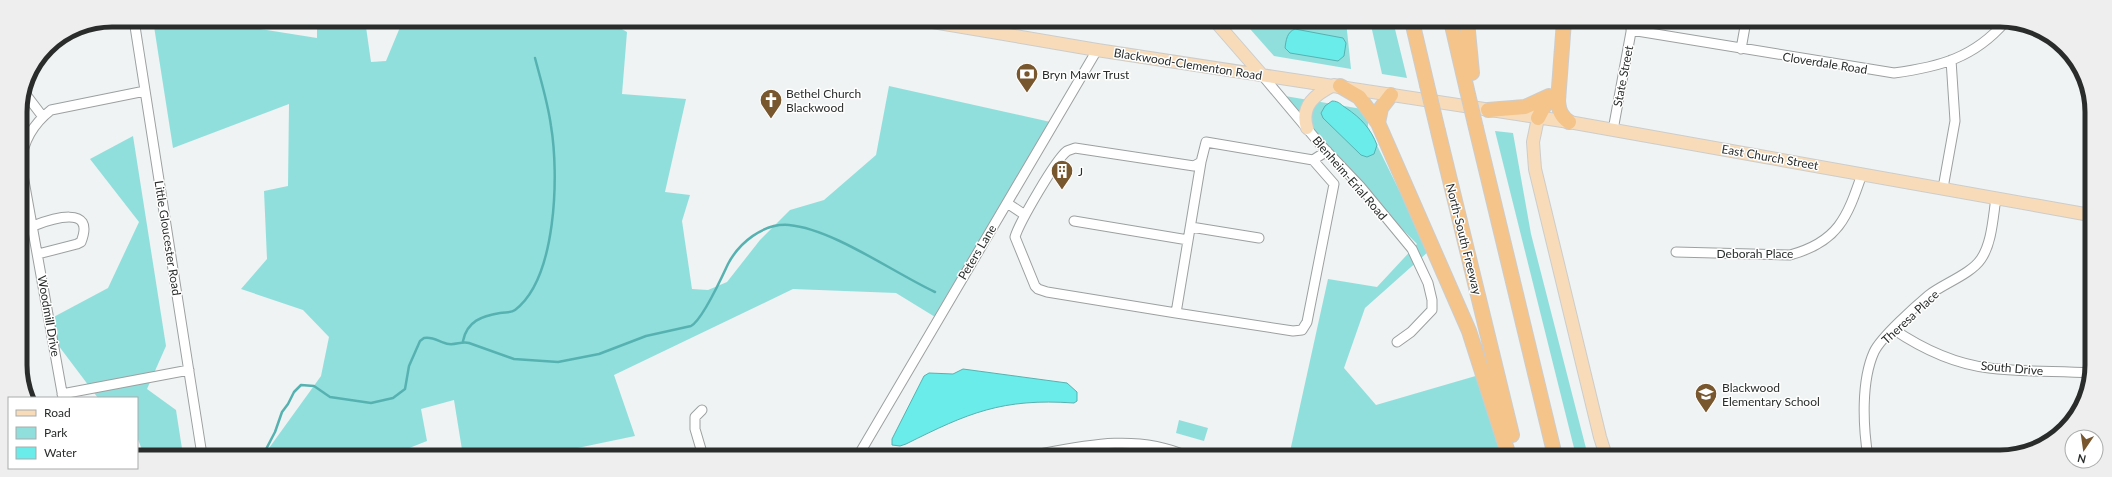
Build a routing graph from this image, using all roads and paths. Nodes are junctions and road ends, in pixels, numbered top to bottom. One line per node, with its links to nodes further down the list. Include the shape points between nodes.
1 (135, 27): 18 (street, Little Gloucester Road)
2 (962, 27): 13 (main road, Blackwood-Clementon Road)
3 (1220, 27): 15 (main road, Blenheim-Erial Road)
4 (1413, 27): 64 (highway, North-South Freeway, bridge)
5 (1453, 27): 19 (highway)
6 (1467, 27): 19 (highway)
7 (1563, 27): 16 (highway)
8 (1632, 27): 30 (street, State Street)
9 (1637, 27): 12 (street, Cloverdale Road)
10 (1745, 27): 12 (street)
11 (2001, 27): 14 (street, Cloverdale Road, via 1975,50)
12 (1741, 49): 14 (street, Cloverdale Road, via 1894,74)
13 (1097, 50): 15 (main road, Blackwood-Clementon Road); 41 (street, Peters Lane)
14 (1951, 60): 38 (street, via 1954,121)
15 (1262, 75): 17 (main road, Blackwood-Clementon Road); 29 (street, Blenheim-Erial Road)
16 (1559, 79): 21 (highway); 27 (highway, via 1558,109 1562,118)
17 (1337, 86): 20 (main road, Blackwood-Clementon Road); 28 (highway, via 1358,97); 29 (main road, via 1317,94 1310,102 1306,115)
18 (145, 91): 25 (street, Woodmill Drive, via 50,110); 54 (street, Little Gloucester Road)
19 (1471, 91): 65 (highway, bridge, via 1479,127 1480,148)
20 (1391, 95): 23 (main road, Blackwood-Clementon Road); 28 (highway, via 1381,108)
21 (1549, 96): 24 (highway, via 1525,107); 26 (highway)
22 (29, 98): 25 (street)
23 (1449, 104): 24 (main road, East Church Street)
24 (1488, 110): 26 (main road, East Church Street)
25 (43, 117): 31 (street, Woodmill Drive)
26 (1538, 118): 27 (main road, East Church Street); 66 (main road, via 1533,142 1535,169)
27 (1569, 122): 30 (main road, East Church Street)
28 (1378, 123): 63 (highway, via 1469,331)
29 (1307, 128): 32 (street, Blenheim-Erial Road)
30 (1613, 130): 36 (main road, East Church Street)
31 (27, 135)
32 (1327, 151): 33 (street); 35 (street, Blenheim-Erial Road)
33 (1313, 160): 34 (street, via 1206,142); 37 (street)
34 (1201, 162): 43 (street, via 1194,166 1075,148 1067,151 1059,160); 46 (street)
35 (1347, 173): 37 (street); 53 (street, Blenheim-Erial Road, via 1412,249 1428,283 1432,300 1430,314)
36 (1862, 174): 38 (main road, East Church Street); 49 (street, Deborah Place, via 1853,202 1843,221 1834,233 1807,250 1790,255)
37 (1334, 184): 51 (street, via 1307,322 1302,330 1293,331)
38 (1943, 188): 40 (main road, East Church Street)
39 (27, 197): 45 (street, Woodmill Drive)
40 (1996, 198): 42 (main road, East Church Street); 52 (street, Theresa Place, via 1988,241 1980,262 1929,295)
41 (1007, 203): 43 (street); 60 (street, Peters Lane)
42 (2085, 214)
43 (1026, 215): 51 (street, via 1015,237 1038,289)
44 (1074, 222): 48 (street)
45 (33, 226): 50 (street, Woodmill Drive); 50 (street, via 46,220 69,216 79,219 84,228 81,242)
46 (1190, 226): 47 (street); 48 (street)
47 (1259, 238)
48 (1188, 240): 51 (street)
49 (1676, 252)
50 (38, 254): 56 (street, Woodmill Drive)
51 (1176, 313)
52 (1893, 329): 55 (street, South Drive, via 1916,344 1947,357 1988,368); 67 (street, Theresa Place, via 1875,351 1868,374 1864,409)
53 (1397, 342)
54 (189, 370): 56 (street); 58 (street, Little Gloucester Road)
55 (2085, 373)
56 (63, 396)
57 (702, 410): 59 (street, via 695,417 695,429)
58 (201, 450)
59 (701, 450)
60 (862, 450)
61 (1059, 450): 62 (street, via 1119,442 1156,445)
62 (1170, 450)
63 (1507, 450)
64 (1516, 450)
65 (1554, 450)
66 (1604, 450)
67 (1867, 450)

